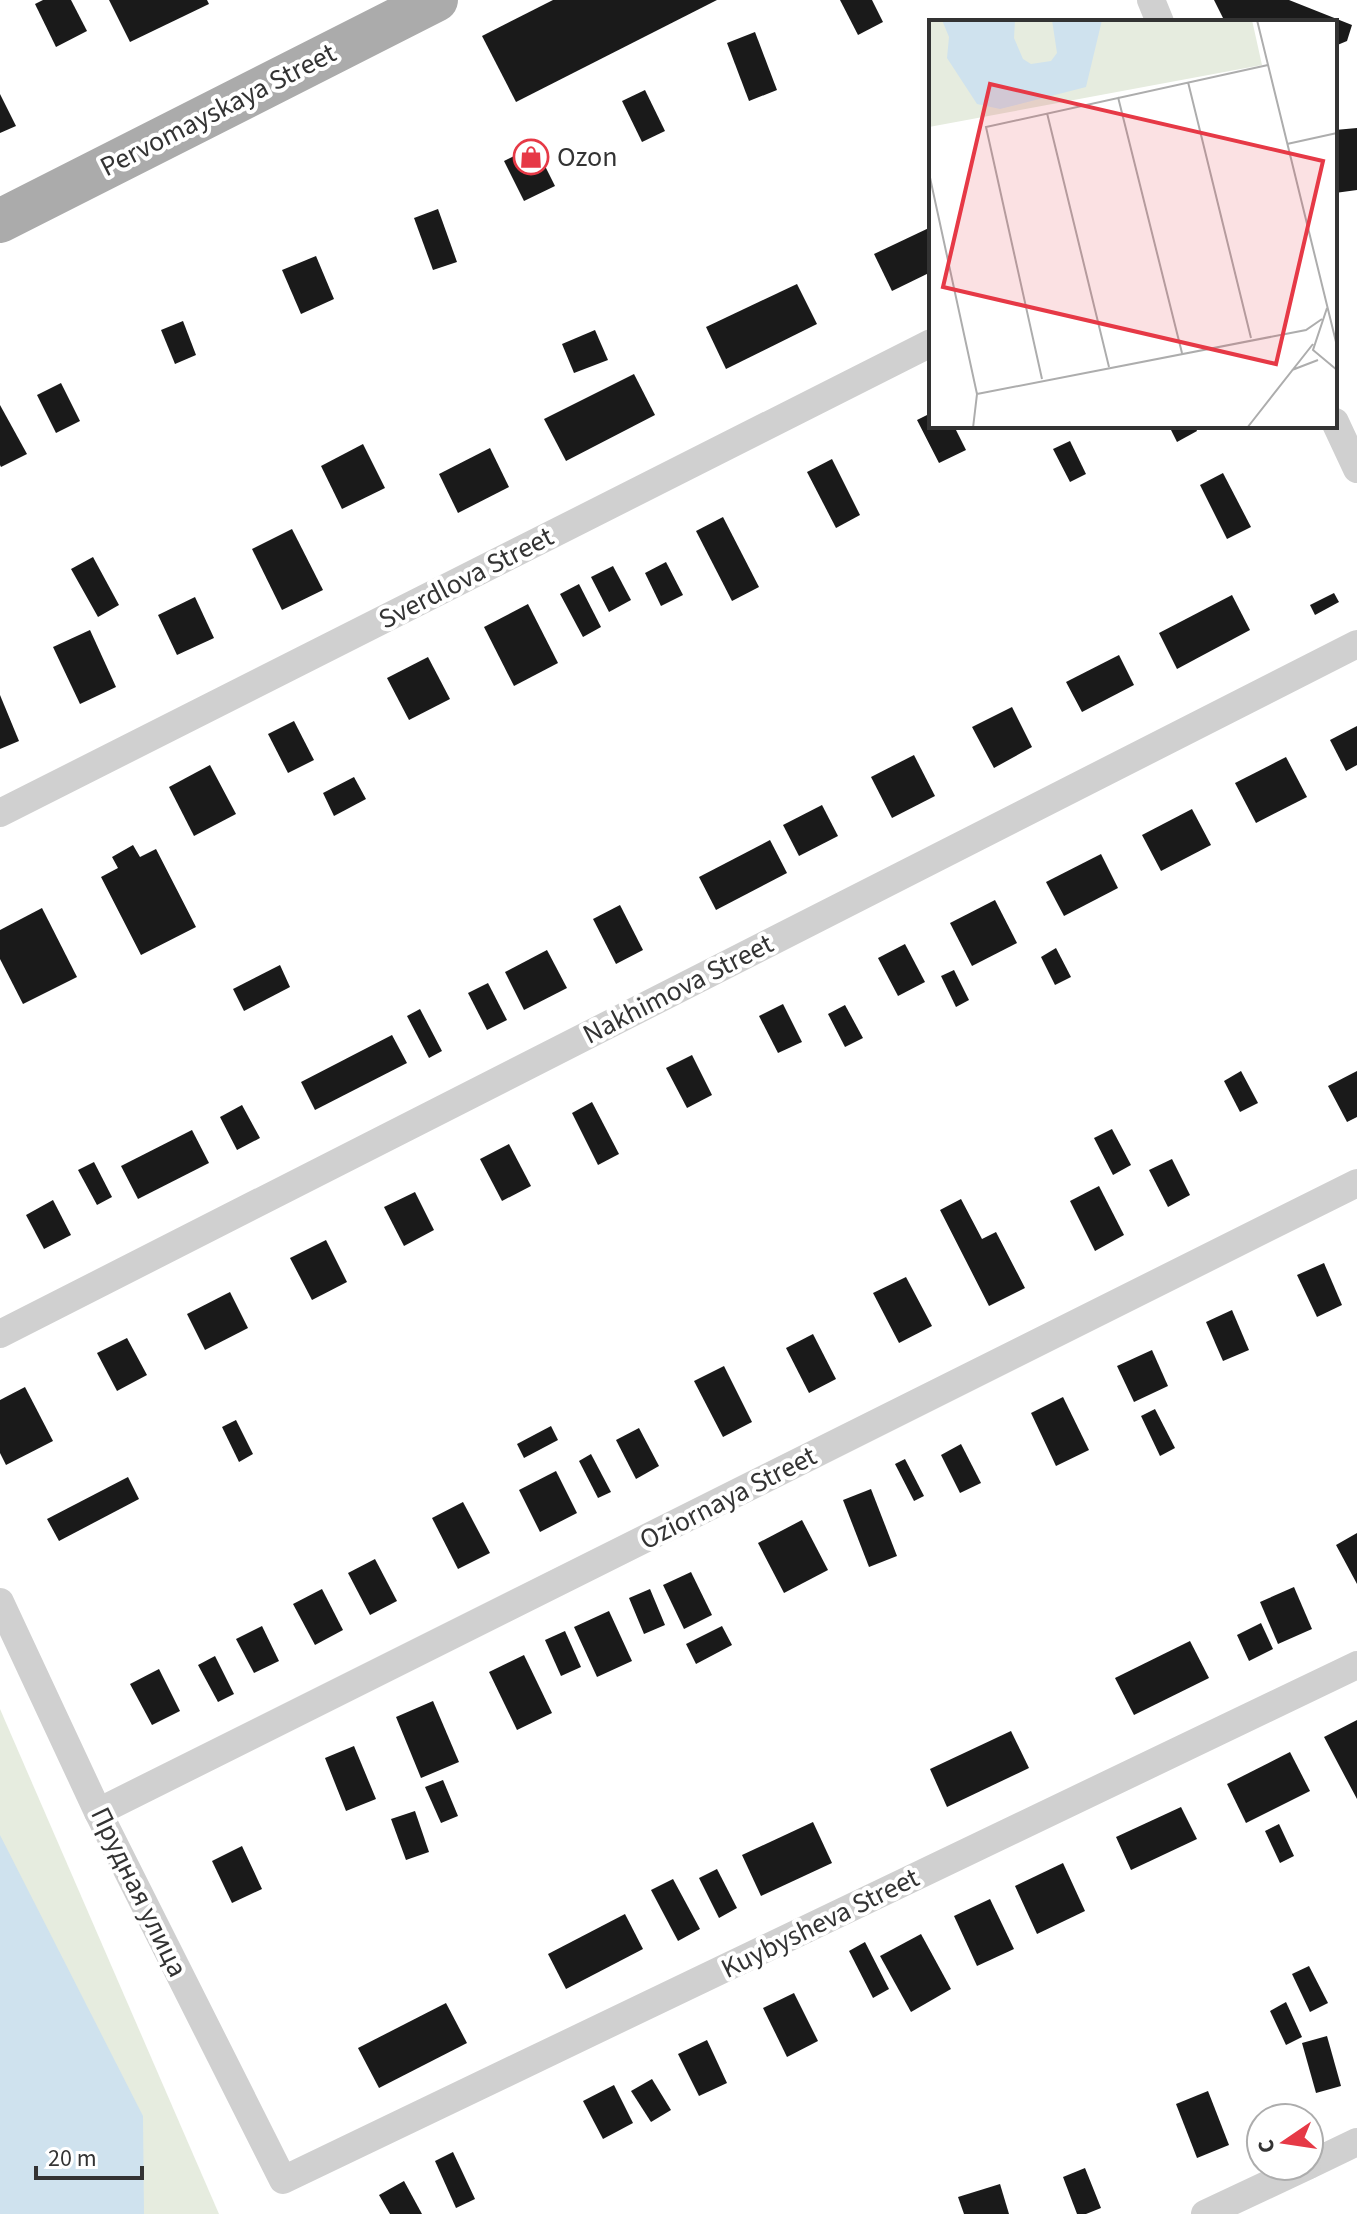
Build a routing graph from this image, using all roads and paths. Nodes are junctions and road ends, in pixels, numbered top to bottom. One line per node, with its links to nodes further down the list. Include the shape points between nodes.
1 (436, 0): 4 (main road, Pervomayskaya Street)
2 (1151, 0): 3 (street)
3 (1159, 20)
4 (0, 221)
5 (929, 344): 9 (street, Sverdlova Street)
6 (1337, 426): 7 (street)
7 (1357, 469)
8 (1357, 644): 11 (street, Nakhimova Street)
9 (0, 813)
10 (1357, 1183): 14 (street, Oziornaya Street)
11 (0, 1334)
12 (0, 1602): 14 (street, Прудная улица)
13 (1357, 1665): 17 (street, Kuybysheva Street)
14 (98, 1812): 17 (street, Прудная улица)
15 (1357, 2142): 16 (street)
16 (1325, 2158)
17 (283, 2180)
18 (1274, 2182): 19 (street)
19 (1205, 2214)

